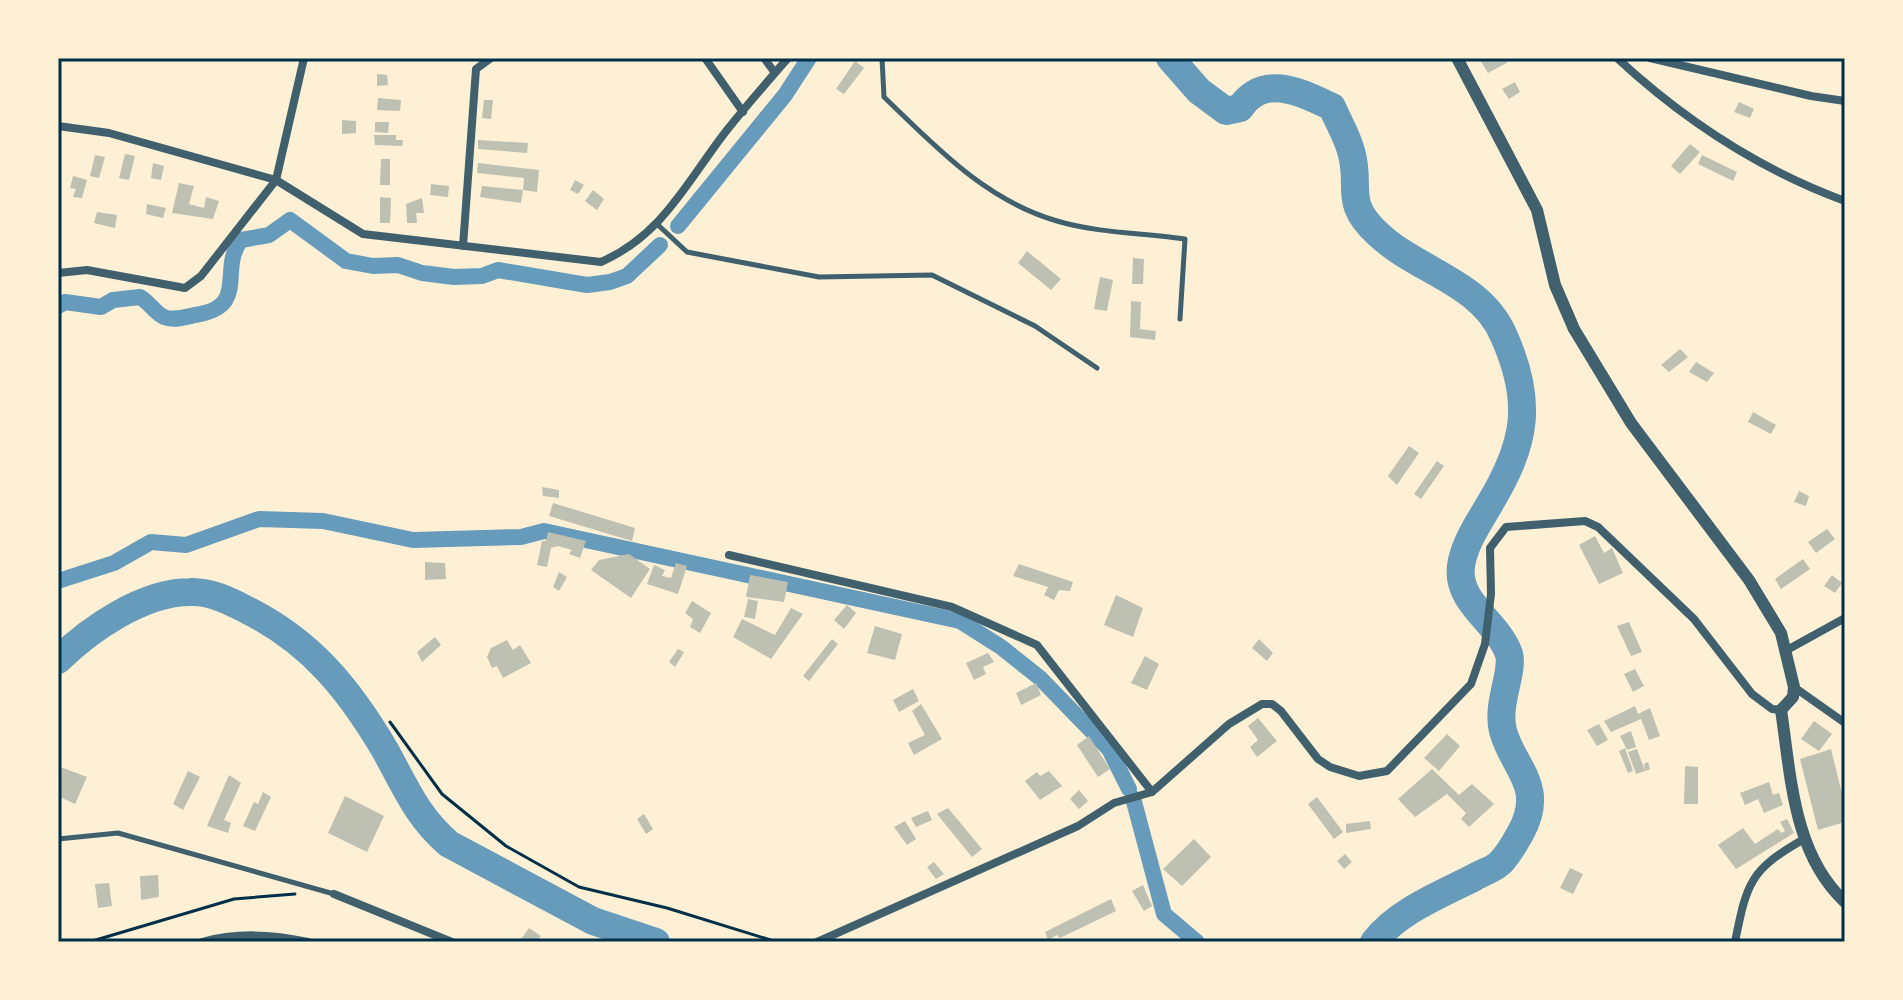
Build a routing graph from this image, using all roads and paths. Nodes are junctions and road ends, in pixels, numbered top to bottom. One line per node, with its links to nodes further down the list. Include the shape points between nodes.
1 (304, 58): 14 (street)
2 (491, 58): 17 (street, via 476,69)
3 (705, 58): 12 (street)
4 (764, 58): 10 (street)
5 (788, 58): 10 (street)
6 (882, 58): 19 (lane, via 884,97 962,171 1005,200 1058,221 1185,239)
7 (1457, 58): 23 (street, via 1537,210 1550,270 1574,329 1631,423 1749,580)
8 (1617, 58): 15 (street, via 1652,90 1746,157)
9 (1650, 58): 11 (street)
10 (775, 73): 12 (street)
11 (1845, 101)
12 (743, 112): 16 (street)
13 (58, 126): 14 (street, via 109,133)
14 (276, 180): 17 (street, via 363,234); 18 (street, via 201,276 185,288 87,270)
15 (1845, 201)
16 (656, 223): 17 (street, via 631,249 601,262); 20 (lane, via 687,252 819,277 932,275 1035,326)
17 (463, 246)
18 (58, 273)
19 (1180, 319)
20 (1097, 368)
21 (729, 555): 28 (street, via 952,607 1037,645)
22 (1845, 618): 23 (street)
23 (1787, 650): 24 (street)
24 (1794, 687): 25 (street, via 1793,697); 27 (street)
25 (1781, 710): 28 (street, via 1752,694 1709,637 1610,535 1585,521 1517,525 1506,527 1490,548 1485,644 1471,684 1387,771 1359,776 1330,767 1281,711 1262,704 1229,724); 30 (street)
26 (390, 722): 38 (path, via 442,794 506,846 579,887)
27 (1845, 723)
28 (1152, 792): 39 (street, via 1114,803 1078,826)
29 (58, 839): 32 (lane, via 118,833)
30 (1804, 839): 33 (street, via 1816,868); 40 (street, via 1771,858 1755,875)
31 (308, 894): 34 (path, via 234,899)
32 (334, 894): 37 (street)
33 (1845, 902)
34 (89, 942)
35 (202, 942): 36 (street, via 239,935)
36 (308, 942)
37 (452, 942)
38 (777, 942)
39 (817, 942)
40 (1735, 942)

